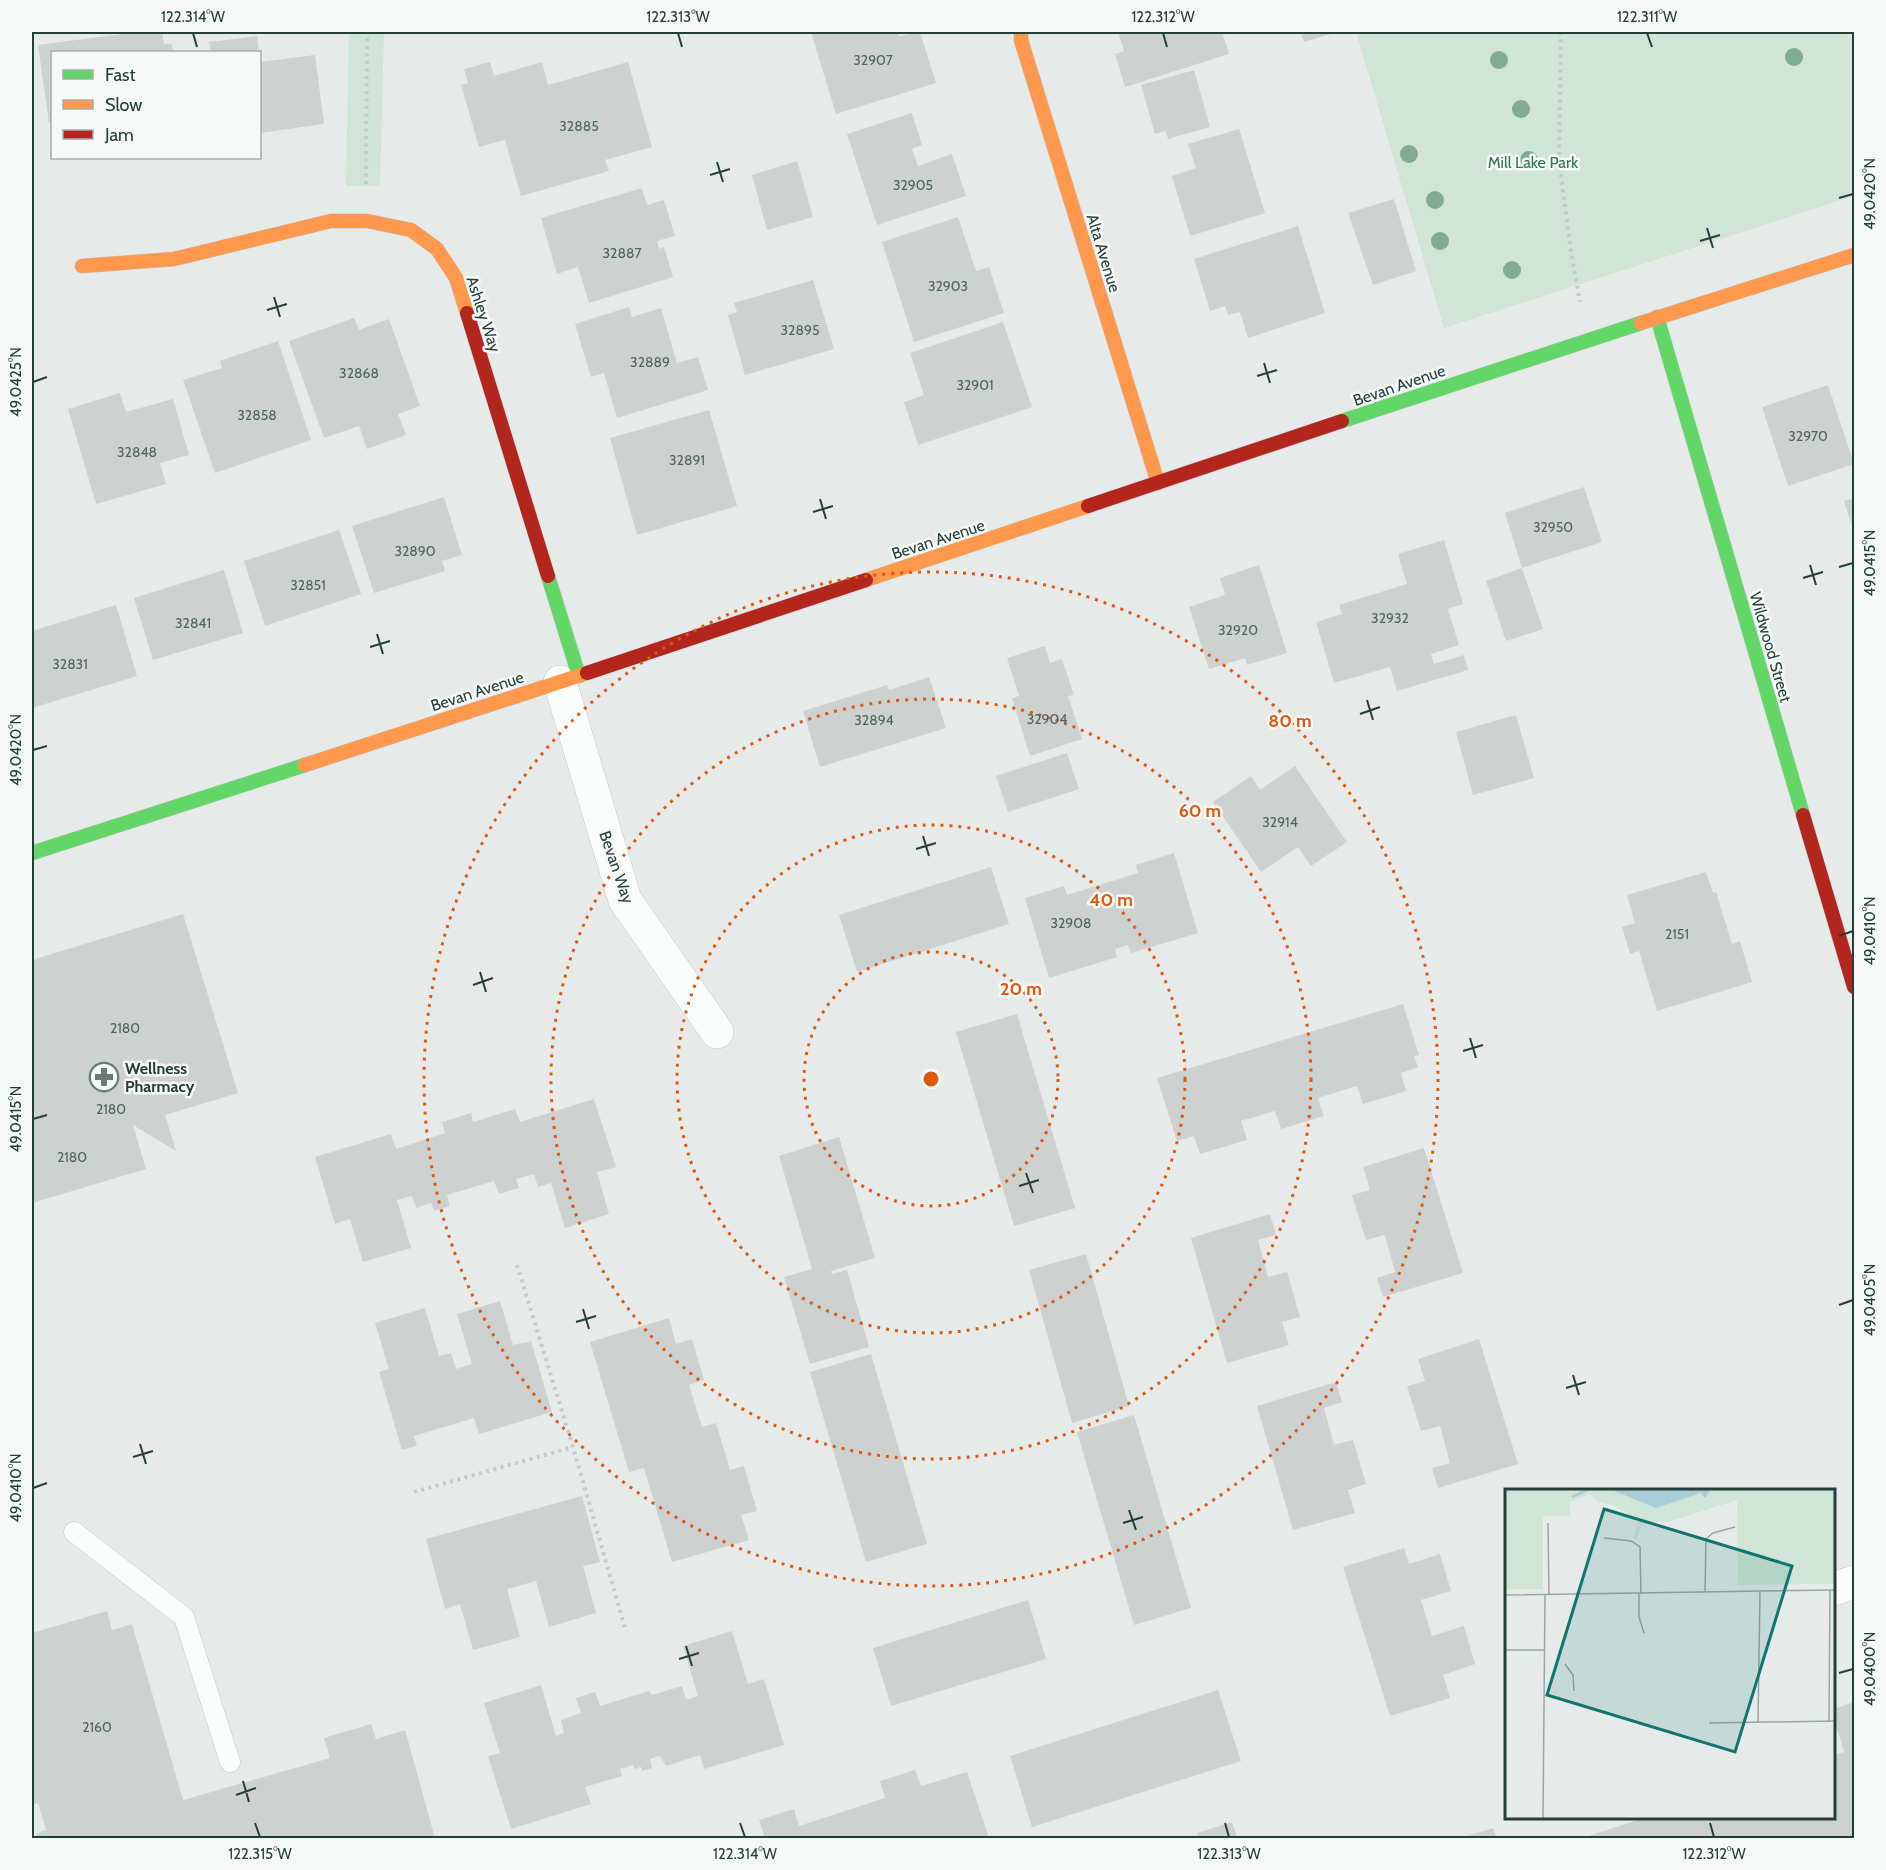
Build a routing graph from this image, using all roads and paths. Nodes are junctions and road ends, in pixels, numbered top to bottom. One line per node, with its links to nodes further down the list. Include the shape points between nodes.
1 (367, 32): 4 (path)
2 (1021, 32): 9 (street, Alta Avenue)
3 (1561, 32): 8 (path, via 1559,161)
4 (367, 221): 6 (street, Ashley Way, via 331,221 174,259); 10 (street, Ashley Way, via 411,230 437,249 456,278)
5 (1854, 255): 7 (street, Bevan Avenue)
6 (82, 266)
7 (1657, 317): 8 (street, Bevan Avenue); 12 (street, Wildwood Street)
8 (1587, 340): 9 (street, Bevan Avenue)
9 (1158, 483): 10 (street, Bevan Avenue)
10 (569, 679): 11 (street, Bevan Avenue); 13 (street, Bevan Way, via 625,900)
11 (32, 853)
12 (1854, 987)
13 (717, 1032)
14 (517, 1265): 15 (path)
15 (573, 1447): 16 (path); 20 (path)
16 (414, 1492)
17 (74, 1532): 21 (lane, via 184,1617)
18 (1854, 1582): 19 (street)
19 (1835, 1588)
20 (625, 1629)
21 (230, 1762)

